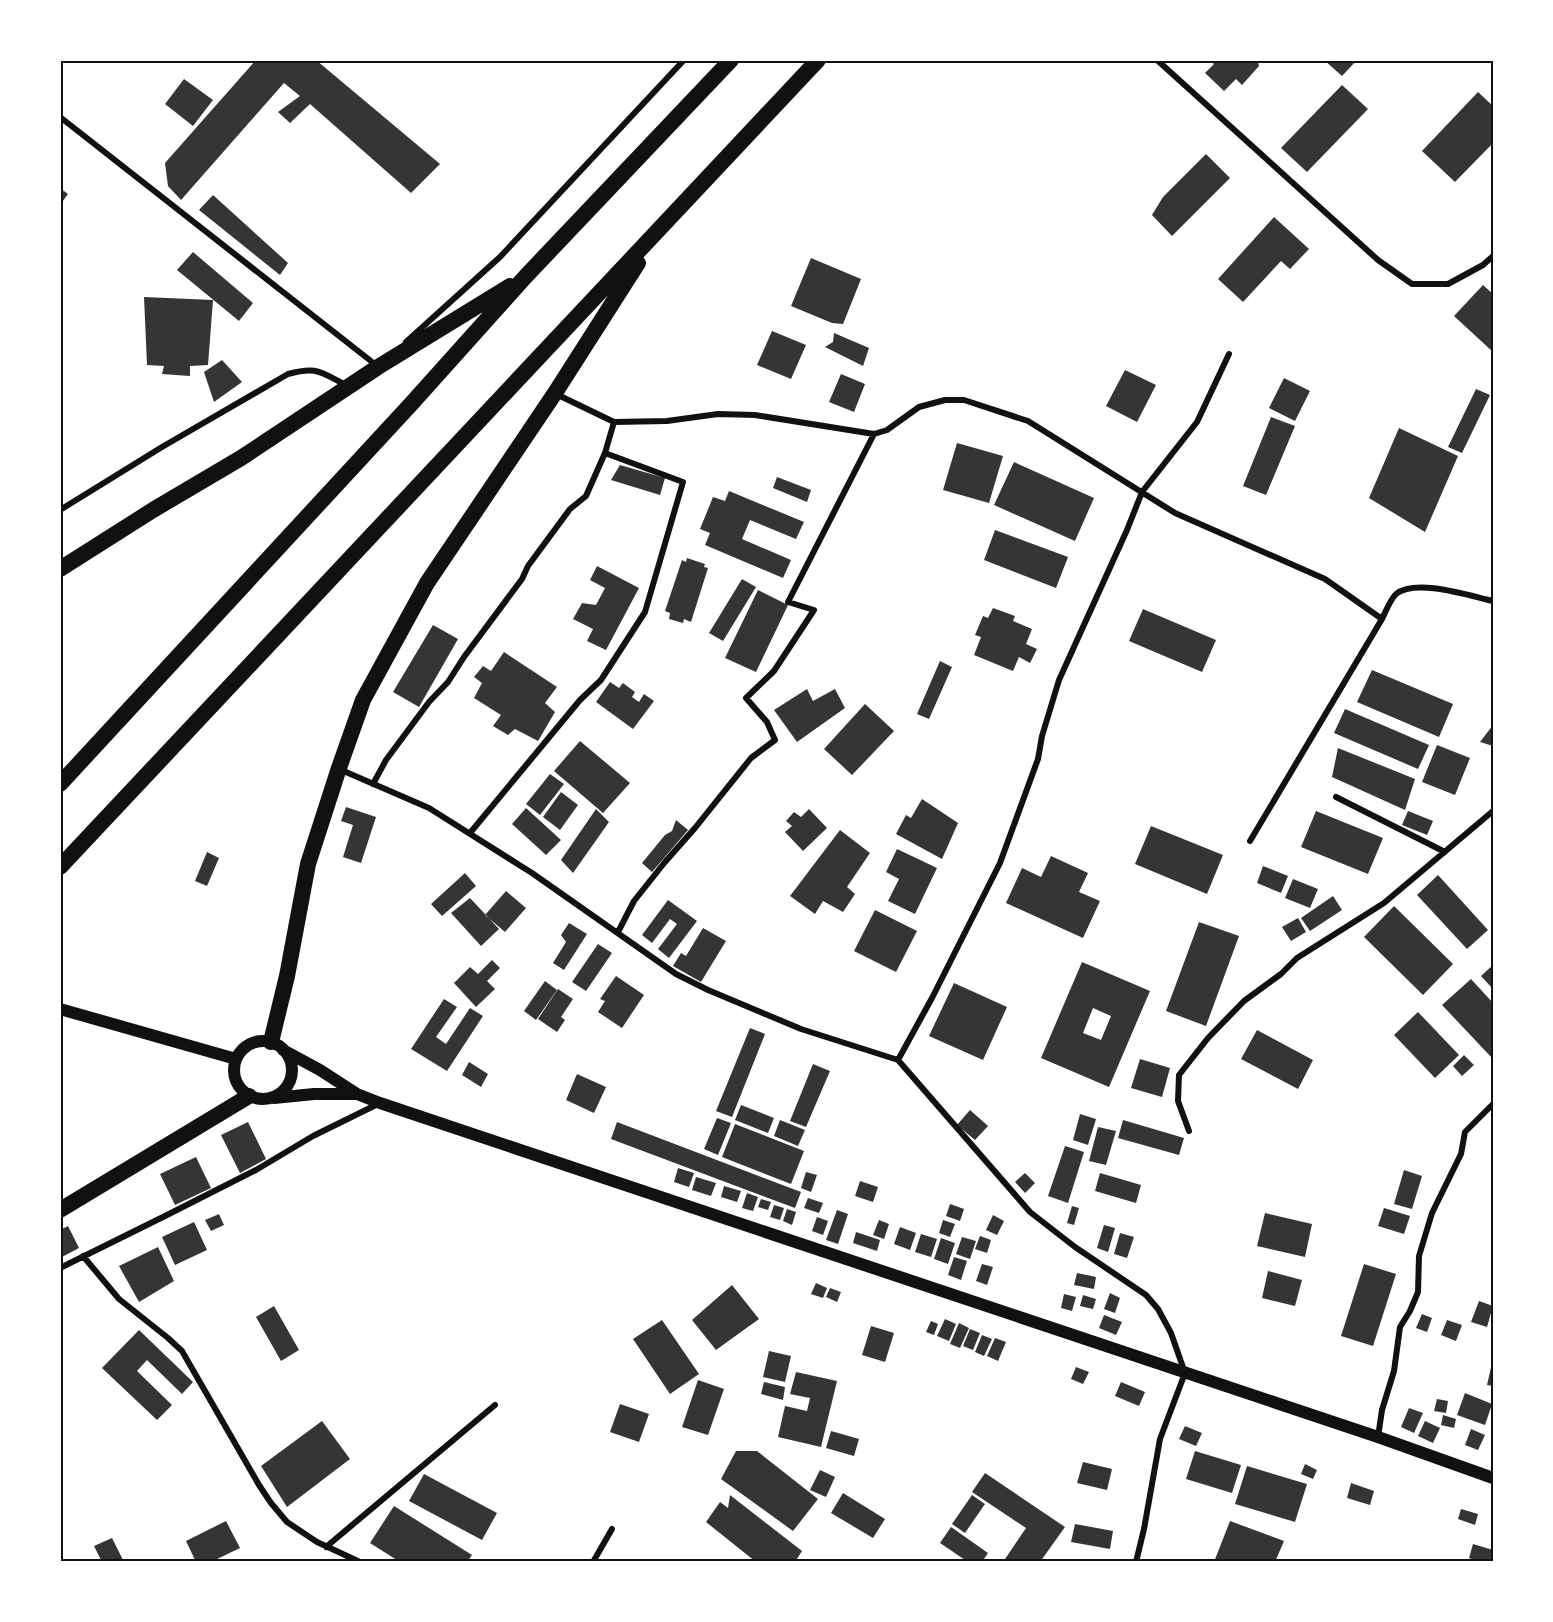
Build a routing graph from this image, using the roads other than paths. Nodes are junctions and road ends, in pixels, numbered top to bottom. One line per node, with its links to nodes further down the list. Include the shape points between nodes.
1 (684, 60): 10 (street, via 500,257)
2 (730, 60): 8 (highway)
3 (818, 60): 6 (highway)
4 (1156, 60): 7 (street, via 1378,260 1412,284 1448,284)
5 (60, 117): 10 (street)
6 (658, 230): 12 (highway); 29 (highway)
7 (1493, 256)
8 (526, 276): 10 (highway); 22 (highway)
9 (1229, 354): 16 (street, via 1197,422)
10 (378, 367): 11 (highway)
11 (349, 387): 17 (street, via 317,371 306,369 288,374); 18 (highway)
12 (555, 393): 13 (street); 21 (highway, via 427,583 363,700)
13 (614, 422): 14 (street, via 755,414); 15 (street)
14 (874, 434): 16 (street, via 887,430 919,408 945,400 964,400 1028,421); 30 (street, via 788,602 814,610 774,671 746,698 767,722 775,740 751,758 633,901)
15 (605, 453): 23 (street, via 586,496 570,509 448,682 386,760); 26 (street, via 683,482 645,612 601,680)
16 (1142, 492): 20 (street, via 1175,513 1325,579); 34 (street, via 1059,680 1038,759 1000,863)
17 (60, 510)
18 (60, 569)
19 (1493, 601): 20 (street, via 1412,587 1394,596)
20 (1382, 619): 27 (street)
21 (339, 768): 23 (street); 32 (highway, via 308,864)
22 (60, 784)
23 (373, 784): 26 (street, via 429,808)
24 (1336, 797): 28 (street)
25 (1493, 811): 28 (street)
26 (470, 833): 30 (street)
27 (1250, 841)
28 (1445, 852): 40 (street, via 1384,903 1297,958 1208,1038 1179,1075 1178,1101)
29 (60, 867)
30 (618, 932): 34 (street, via 676,974 708,990 801,1029)
31 (60, 1009): 33 (main road)
32 (277, 1046): 33 (main road, via 261,1041 250,1044); 35 (main road); 37 (main road, via 291,1062 292,1074 287,1086)
33 (236, 1059): 36 (main road, via 235,1080)
34 (898, 1060): 44 (street, via 1030,1212 1146,1295 1171,1333)
35 (357, 1094): 37 (main road); 38 (main road)
36 (249, 1096): 37 (main road); 41 (highway)
37 (270, 1098)
38 (380, 1103): 42 (street); 44 (main road)
39 (1493, 1104): 46 (street, via 1465,1132 1461,1154 1432,1213 1419,1256 1418,1292 1400,1327)
40 (1189, 1131)
41 (60, 1210)
42 (83, 1256): 43 (street); 49 (street, via 118,1299 182,1351 271,1503 287,1522)
43 (60, 1268)
44 (1185, 1373): 46 (main road); 52 (street, via 1160,1439)
45 (495, 1405): 49 (street)
46 (1378, 1437): 47 (main road)
47 (1493, 1478)
48 (612, 1529): 51 (street)
49 (326, 1547): 50 (street)
50 (360, 1562)
51 (593, 1562)
52 (1136, 1562)

